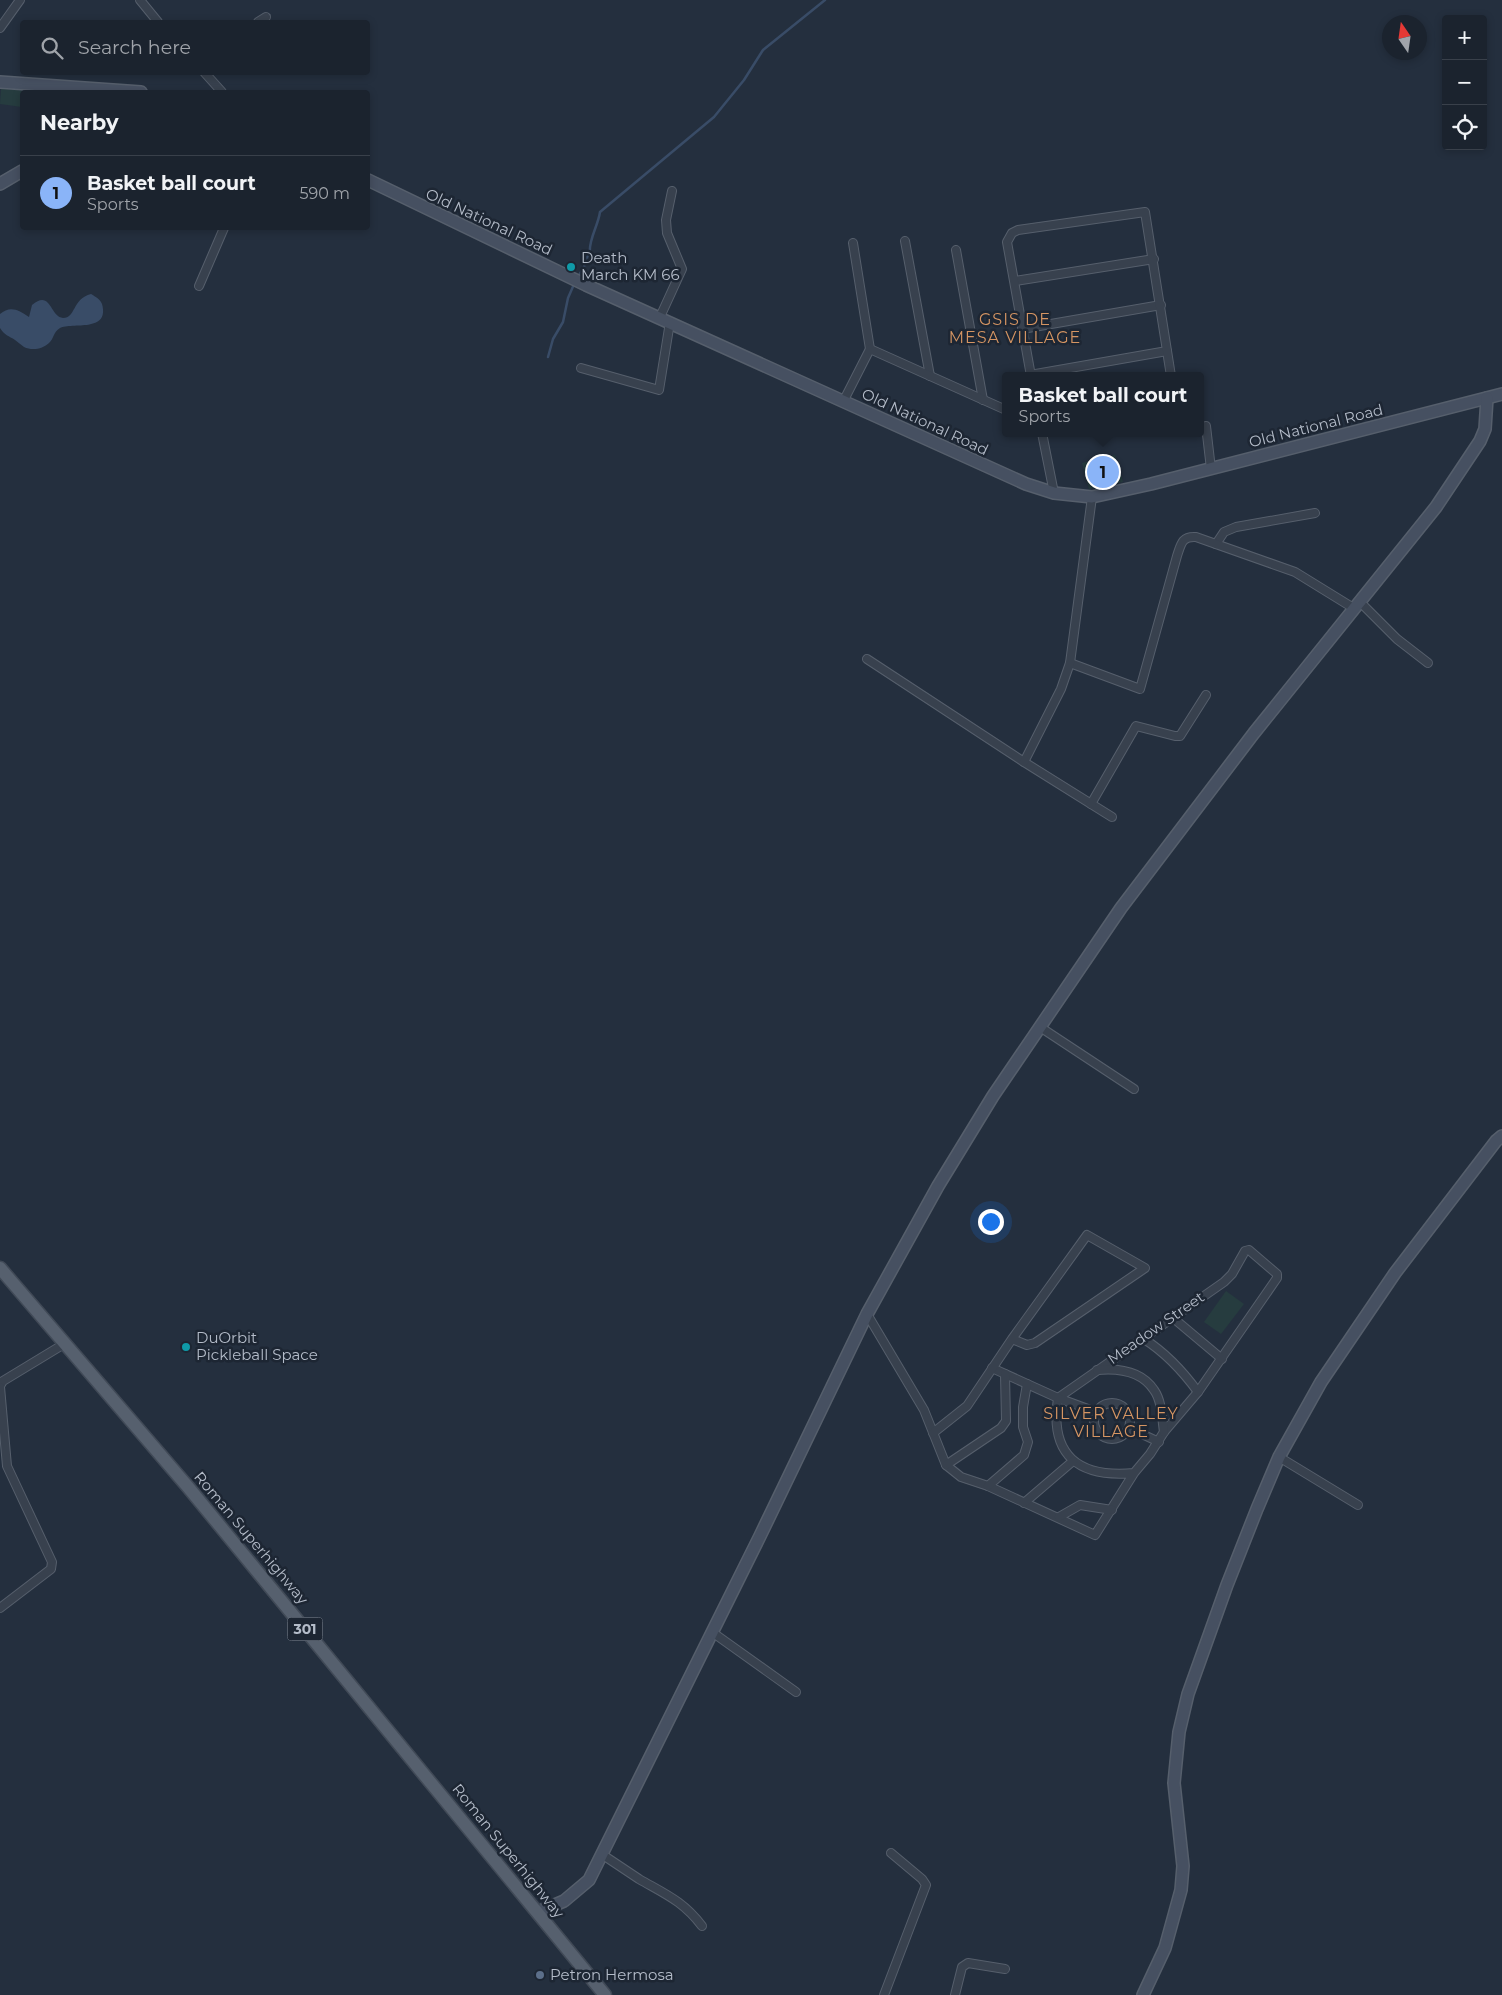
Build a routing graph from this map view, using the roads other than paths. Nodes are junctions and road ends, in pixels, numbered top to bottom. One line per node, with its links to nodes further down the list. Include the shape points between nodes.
1 (20, 0): 6 (street)
2 (140, 0): 4 (street)
3 (266, 17): 5 (street)
4 (156, 20)
5 (261, 20)
6 (0, 28)
7 (207, 75): 10 (street)
8 (0, 82): 9 (street)
9 (113, 90)
10 (220, 90)
11 (20, 171): 13 (street)
12 (370, 181): 23 (street, Old National Road, via 586,285)
13 (0, 184)
14 (672, 191): 23 (street, via 666,220 667,233 682,269)
15 (223, 230): 21 (street)
16 (905, 241): 31 (street)
17 (853, 243): 25 (street)
18 (956, 250): 35 (street)
19 (1154, 259): 20 (street); 20 (street, via 1145,212 1018,230 1007,242); 22 (street)
20 (1015, 282): 24 (street)
21 (199, 286)
22 (1161, 305): 24 (street); 26 (street)
23 (665, 319): 27 (street, via 659,390); 34 (street, Old National Road)
24 (1022, 329): 28 (street)
25 (870, 349): 31 (street); 34 (street)
26 (1167, 351): 29 (street); 30 (street)
27 (581, 368)
28 (1030, 372)
29 (1048, 372)
30 (1171, 372)
31 (930, 376): 35 (street)
32 (1502, 394): 33 (street, Old National Road)
33 (1486, 398): 39 (street, Old National Road); 44 (street, via 1485,429 1480,441 1436,507)
34 (844, 400): 40 (street, Old National Road, via 986,467)
35 (983, 400): 36 (street)
36 (1002, 408)
37 (1206, 426): 39 (street)
38 (1043, 437): 40 (street)
39 (1211, 469): 41 (street, Old National Road)
40 (1054, 493): 41 (street, Old National Road)
41 (1092, 497): 46 (street)
42 (1315, 512): 43 (street, via 1236,527 1224,532)
43 (1216, 544): 44 (street, via 1295,572); 46 (street, via 1189,536 1183,540 1140,689)
44 (1358, 605): 47 (street); 52 (street, via 1254,733 1121,908)
45 (867, 659): 49 (street)
46 (1070, 662): 49 (street, via 1061,689)
47 (1428, 663)
48 (1206, 695): 50 (street, via 1180,736 1136,726)
49 (1024, 762): 50 (street)
50 (1091, 804): 51 (street)
51 (1112, 817)
52 (1040, 1027): 53 (street); 56 (street, via 938,1186)
53 (1134, 1089)
54 (1500, 1141): 74 (street, via 1390,1281 1321,1382)
55 (0, 1268): 60 (main road, Roman Superhighway / 301)
56 (867, 1314): 72 (street, via 924,1410); 84 (street)
57 (1172, 1317): 59 (street, Meadow Street); 61 (street); 61 (street, Meadow Street, via 1224,1282 1247,1250 1277,1274)
58 (1012, 1339): 58 (street, via 1027,1345 1035,1343 1145,1268 1086,1235); 62 (street)
59 (1144, 1339): 63 (street, Meadow Street); 67 (street, via 1175,1363)
60 (64, 1344): 66 (street, via 3,1381); 88 (main road, Roman Superhighway / 301, via 188,1487)
61 (1222, 1359): 67 (street)
62 (992, 1368): 64 (street); 72 (street, via 967,1406)
63 (1095, 1370): 68 (street, Meadow Street); 71 (street, via 1115,1368 1143,1379 1155,1390)
64 (1005, 1374): 65 (street); 76 (street, via 1006,1421 1001,1428)
65 (1027, 1384): 68 (street); 78 (street, via 1022,1427 1028,1442 1024,1454)
66 (0, 1386): 83 (street, via 8,1466 52,1562 51,1569)
67 (1198, 1392): 71 (street)
68 (1058, 1398): 69 (street); 75 (street, via 1057,1435 1062,1448)
69 (1096, 1412): 70 (street, via 1105,1404 1122,1406 1129,1416); 70 (street, via 1094,1424 1104,1438 1121,1437)
70 (1129, 1428): 73 (street)
71 (1164, 1432): 73 (street)
72 (932, 1433): 76 (street)
73 (1159, 1442): 77 (street)
74 (1279, 1457): 80 (street); 94 (street, via 1227,1585 1188,1694 1179,1732 1174,1783 1183,1866 1181,1890 1165,1948)
75 (1073, 1461): 77 (street, via 1099,1471); 79 (street)
76 (946, 1465): 78 (street, via 961,1477)
77 (1134, 1473): 81 (street)
78 (988, 1486): 79 (street)
79 (1024, 1502): 82 (street)
80 (1358, 1505)
81 (1112, 1510): 82 (street, via 1080,1505); 82 (street, via 1095,1535)
82 (1059, 1517)
83 (0, 1608)
84 (712, 1632): 85 (street); 87 (street)
85 (796, 1692)
86 (891, 1853): 92 (street, via 926,1885)
87 (603, 1855): 88 (street, via 589,1880 575,1894); 89 (street, via 667,1893 688,1909)
88 (538, 1912): 91 (main road, Roman Superhighway / 301)
89 (702, 1926)
90 (1005, 1969): 93 (street, via 968,1963 962,1967)
91 (605, 1995)
92 (884, 1995)
93 (955, 1995)
94 (1144, 1995)

